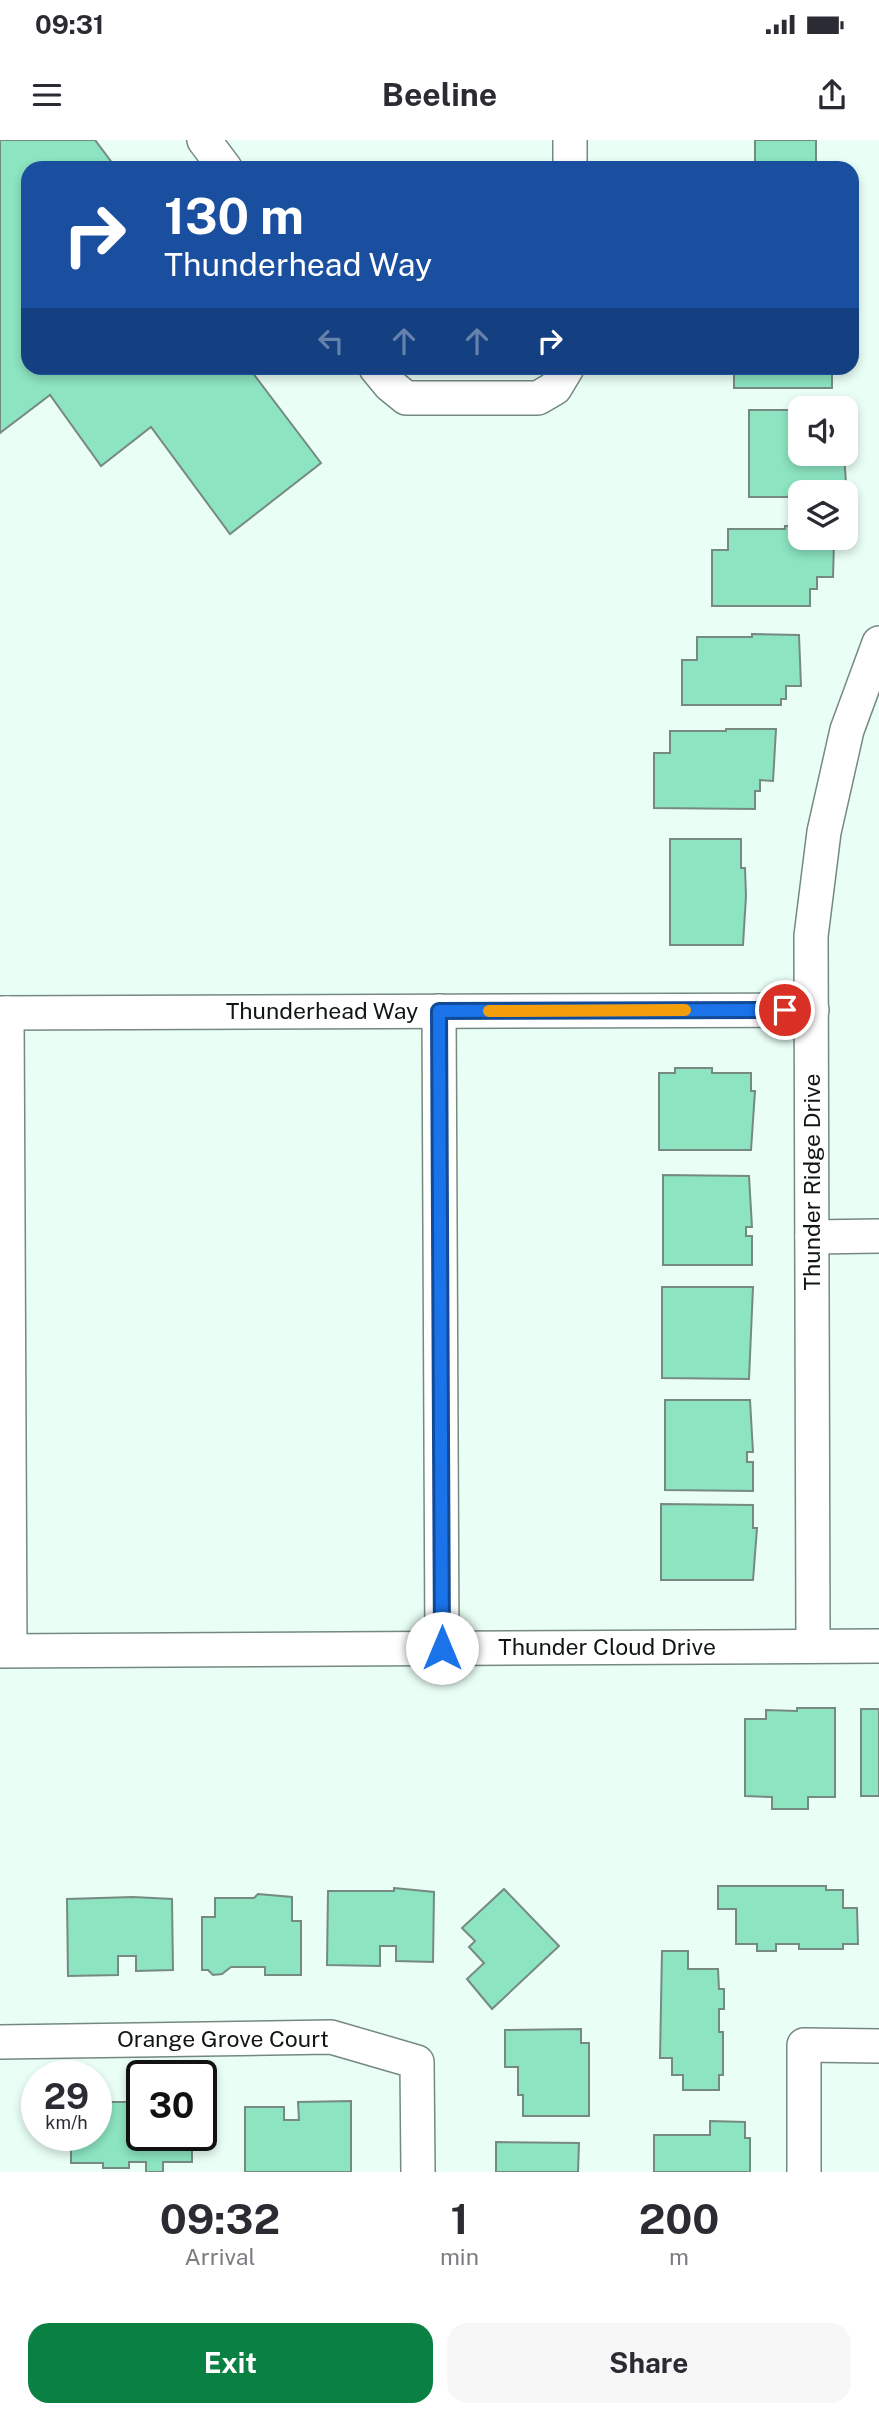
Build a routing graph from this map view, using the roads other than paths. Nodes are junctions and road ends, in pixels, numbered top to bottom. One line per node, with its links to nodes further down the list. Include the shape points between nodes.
1 (204, 140): 3 (street)
2 (570, 140): 4 (street)
3 (220, 161)
4 (570, 161)
5 (382, 375): 6 (street, via 406,398 538,398 555,388)
6 (563, 375)
7 (879, 643): 8 (street, Thunder Ridge Drive, via 847,730 824,832 811,936)
8 (812, 1010): 9 (street, Thunderhead Way); 12 (street, Thunder Ridge Drive)
9 (439, 1011): 10 (street, Thunderhead Way); 15 (street)
10 (3, 1013): 16 (street)
11 (879, 1236): 12 (street)
12 (812, 1237): 13 (street, Thunder Ridge Drive)
13 (813, 1646): 14 (street, Thunder Cloud Drive); 15 (street, Thunder Cloud Drive)
14 (879, 1646)
15 (442, 1648): 16 (street, Thunder Cloud Drive)
16 (5, 1651)
17 (0, 2042): 19 (street, Orange Grove Court, via 331,2038 417,2062)
18 (879, 2046): 20 (street, via 804,2045)
19 (418, 2172)
20 (804, 2172)

